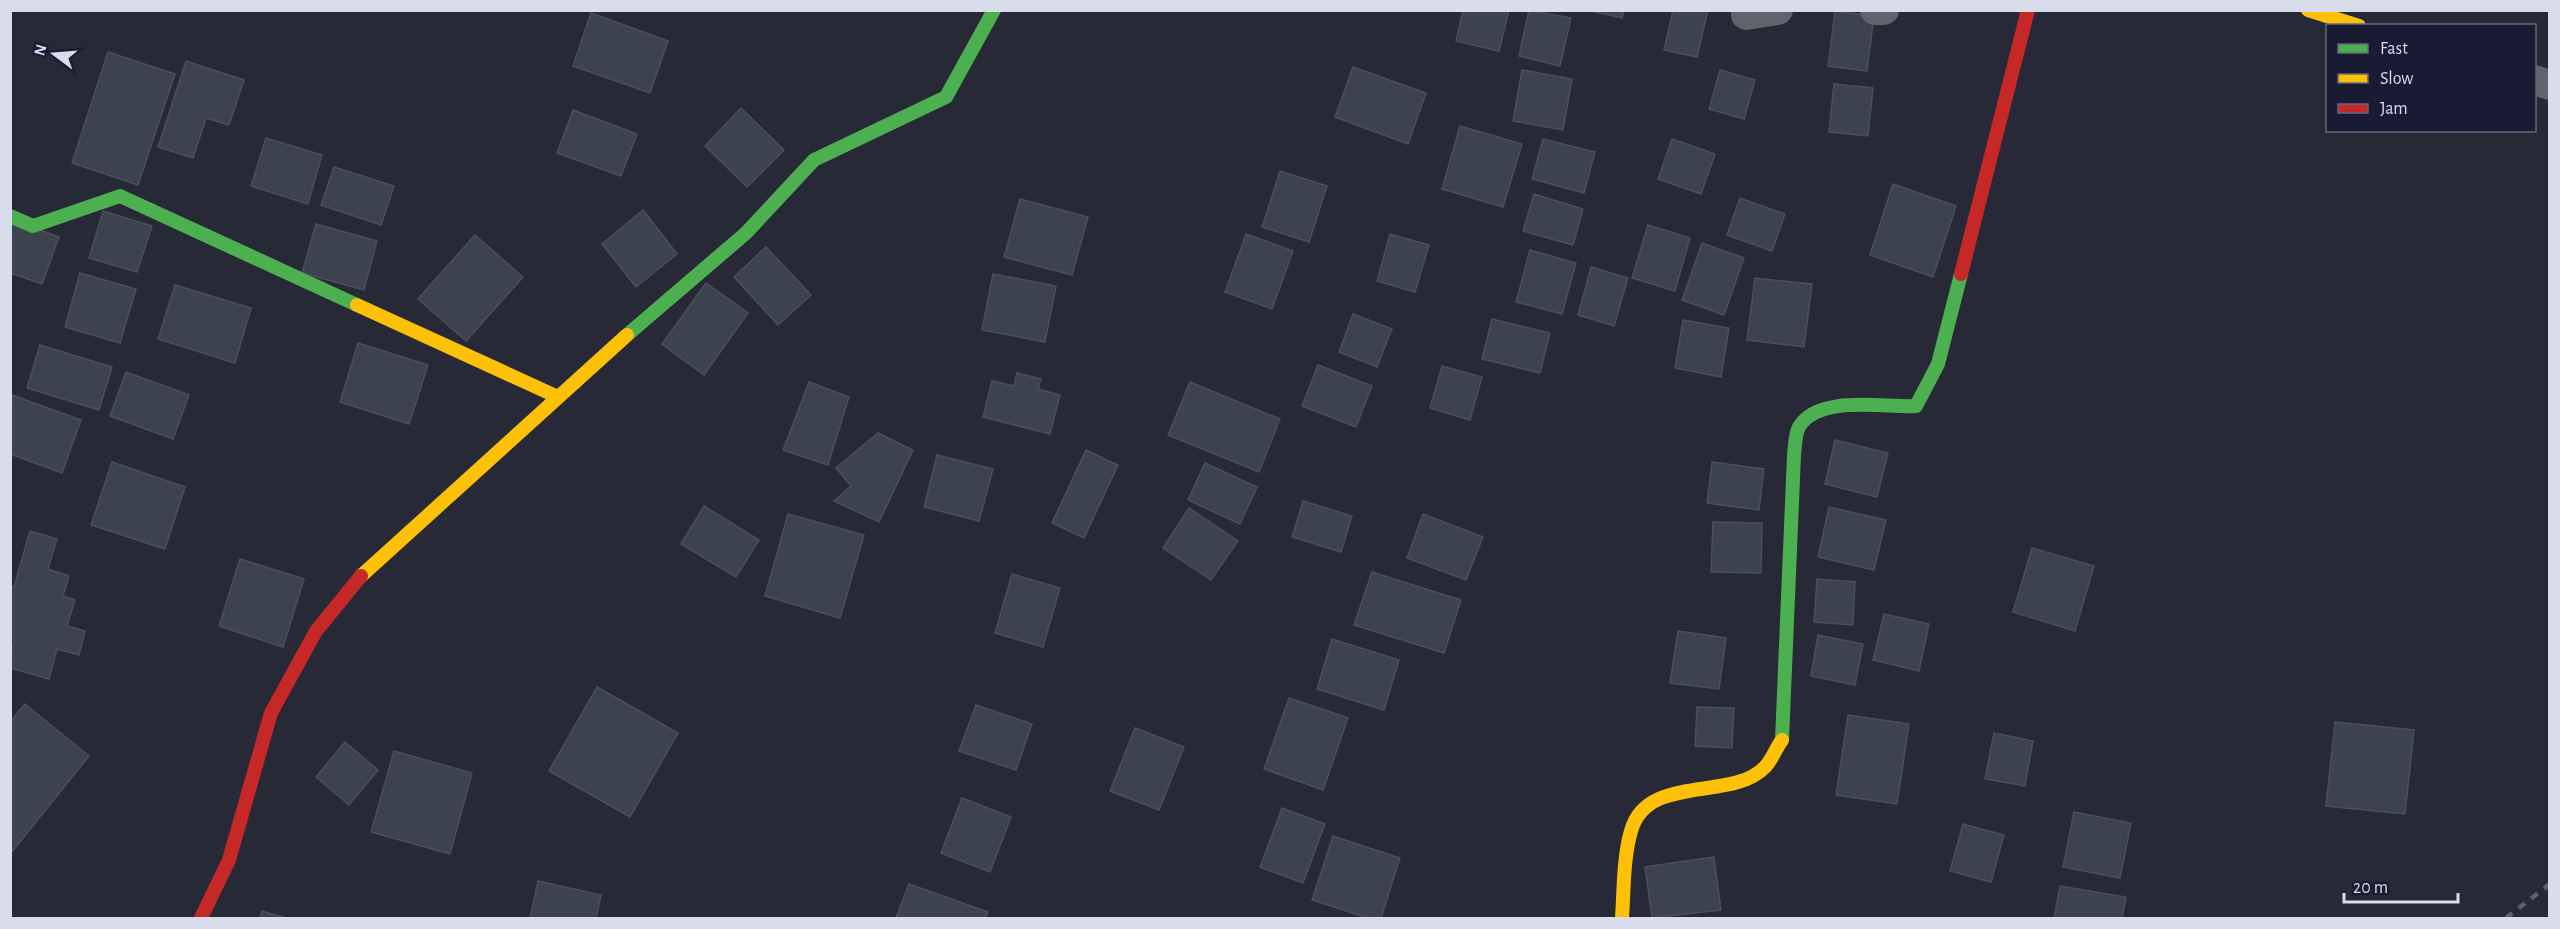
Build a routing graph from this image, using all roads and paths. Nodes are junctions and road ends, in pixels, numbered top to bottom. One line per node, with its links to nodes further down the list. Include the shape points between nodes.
1 (994, 10): 10 (street, via 946,97 814,160 746,233)
2 (1778, 10): 7 (street)
3 (1875, 10): 4 (street)
4 (1884, 10)
5 (2028, 10): 12 (street, via 1938,364 1928,387 1916,406 1837,406 1818,410 1799,427 1794,455 1782,739 1764,768 1731,784 1675,792 1645,807 1631,829)
6 (2307, 10): 8 (street)
7 (1746, 15)
8 (2352, 24)
9 (10, 216): 10 (street, via 33,226 120,196)
10 (558, 397): 11 (street, via 367,568 316,632 271,713 229,860)
11 (201, 918)
12 (1622, 918)

